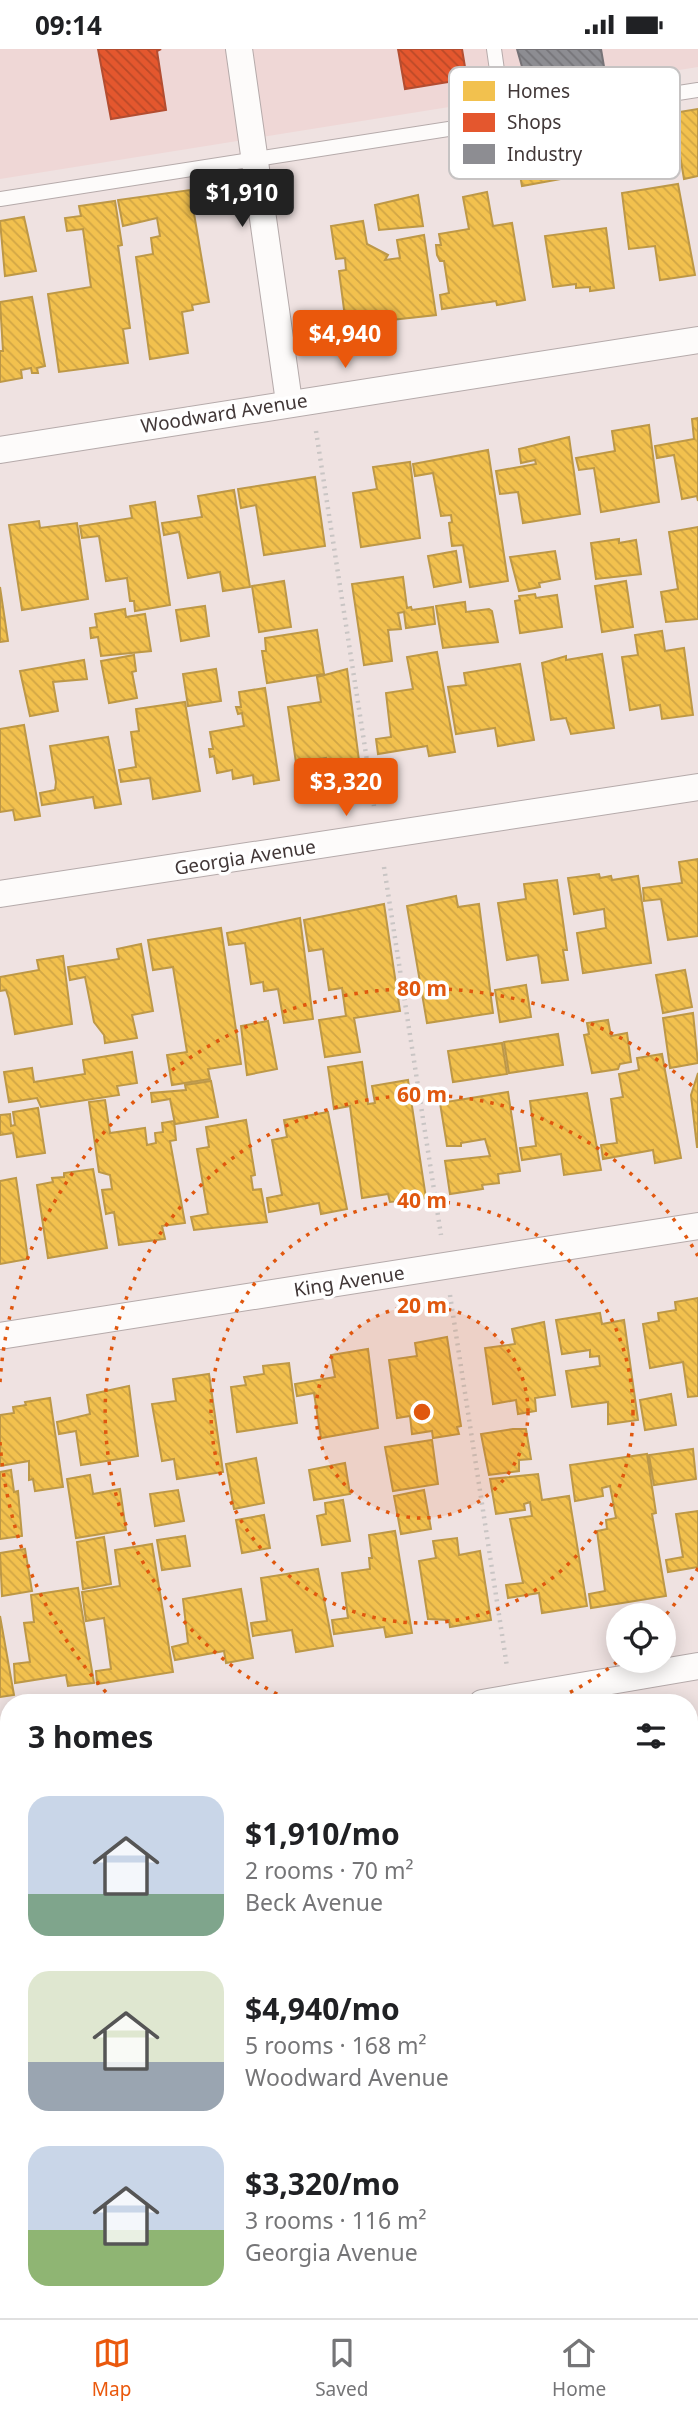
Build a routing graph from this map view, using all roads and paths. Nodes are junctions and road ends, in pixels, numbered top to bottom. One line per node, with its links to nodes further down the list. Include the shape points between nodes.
1 (239, 49): 7 (street)
2 (494, 49): 3 (lane)
3 (497, 67)
4 (698, 90): 5 (lane)
5 (680, 93)
6 (449, 129): 7 (lane)
7 (257, 159): 8 (lane); 10 (street)
8 (0, 199)
9 (698, 340): 10 (street, Woodward Avenue)
10 (300, 401): 11 (street, Woodward Avenue); 13 (path)
11 (0, 450)
12 (698, 787): 13 (street, Georgia Avenue)
13 (379, 837): 14 (street, Georgia Avenue); 16 (path)
14 (0, 894)
15 (698, 1227): 16 (street, King Avenue)
16 (445, 1266): 17 (street, King Avenue); 19 (path)
17 (0, 1336)
18 (698, 1666): 20 (street)
19 (511, 1694)
20 (540, 1694)

